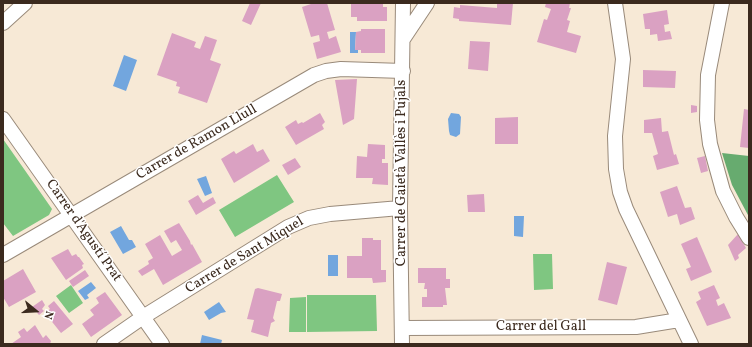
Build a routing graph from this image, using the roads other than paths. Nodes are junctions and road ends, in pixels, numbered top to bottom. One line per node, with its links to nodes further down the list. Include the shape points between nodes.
1 (25, 3): 6 (street)
2 (403, 3): 7 (street, Carrer de Gaietà Vallès i Pujals)
3 (427, 3): 7 (street)
4 (615, 3): 15 (street, via 623,59 615,136 620,192)
5 (722, 3): 12 (street, via 708,75 710,144 723,191)
6 (3, 23)
7 (403, 39): 8 (street, Carrer de Gaietà Vallès i Pujals)
8 (403, 71): 10 (street, Carrer de Gaietà Vallès i Pujals); 11 (street, Carrer de Ramon Llull, via 341,69 314,75)
9 (3, 119): 11 (street, Carrer d'Agustí Prat)
10 (400, 208): 14 (street, Carrer de Sant Miquel, via 309,218 288,227); 16 (street, Carrer de Gaietà Vallès i Pujals)
11 (72, 215): 13 (street, Carrer de Ramon Llull); 14 (street, Carrer d'Agustí Prat)
12 (749, 238)
13 (3, 255)
14 (143, 317): 17 (street, Carrer de Sant Miquel); 18 (street, Carrer d'Agustí Prat)
15 (678, 320): 16 (street, Carrer del Gall, via 636,327); 20 (street)
16 (402, 328): 19 (street, Carrer de Gaietà Vallès i Pujals)
17 (104, 344)
18 (162, 344)
19 (402, 344)
20 (692, 344)

